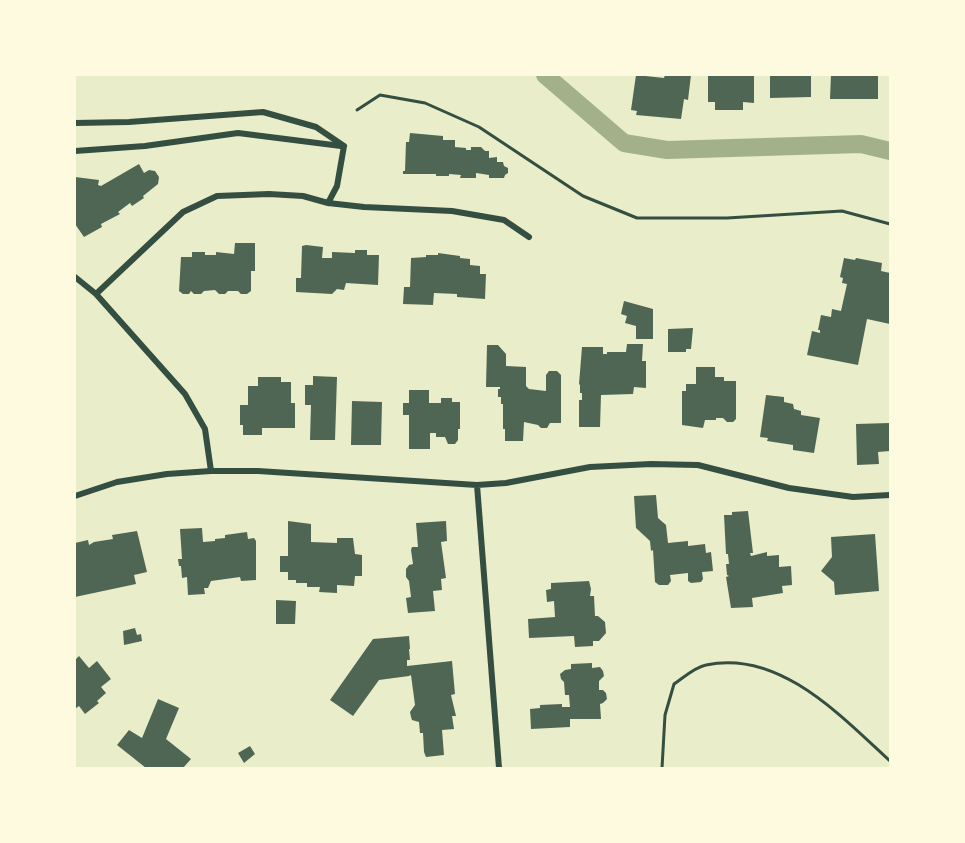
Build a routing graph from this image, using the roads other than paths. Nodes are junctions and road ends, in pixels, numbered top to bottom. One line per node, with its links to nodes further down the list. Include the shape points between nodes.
1 (75, 123): 2 (street, via 262,112 316,127)
2 (345, 146): 3 (street, via 238,133); 4 (street, via 337,186)
3 (75, 151)
4 (328, 202): 5 (street, via 452,211 504,220); 7 (street, via 268,194 218,196 183,212)
5 (529, 237)
6 (75, 277): 7 (street)
7 (96, 294): 8 (street, via 195,409 204,429)
8 (211, 471): 9 (street); 11 (street, via 117,482)
9 (477, 485): 10 (street, via 590,466 674,464 698,465 789,488 853,497); 12 (street)
10 (890, 495)
11 (75, 496)
12 (499, 768)

